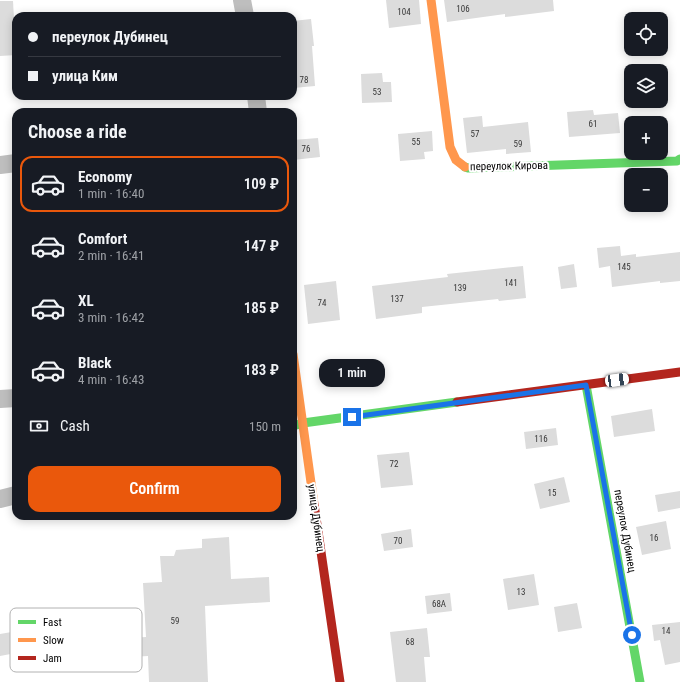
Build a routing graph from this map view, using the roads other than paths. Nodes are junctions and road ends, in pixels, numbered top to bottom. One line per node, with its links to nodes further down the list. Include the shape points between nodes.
1 (242, 0): 3 (street)
2 (431, 0): 4 (street, переулок Кирова, via 450,147 459,165 476,168)
3 (244, 12)
4 (680, 159)
5 (12, 164): 6 (street)
6 (0, 165)
7 (680, 372): 8 (street)
8 (586, 385): 12 (street); 17 (street, переулок Дубинец)
9 (297, 393): 12 (street, улица Дубинец)
10 (12, 398): 11 (street)
11 (0, 399)
12 (303, 423): 13 (street); 16 (street, улица Дубинец)
13 (297, 425)
14 (12, 496): 15 (street)
15 (0, 499)
16 (340, 682)
17 (640, 682)

